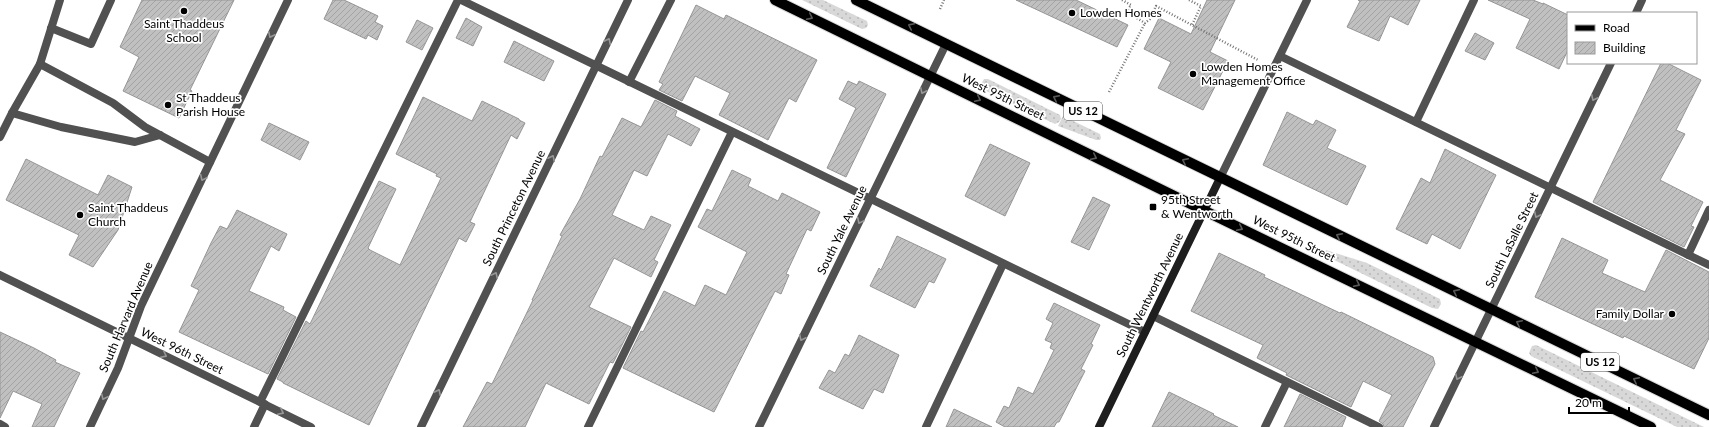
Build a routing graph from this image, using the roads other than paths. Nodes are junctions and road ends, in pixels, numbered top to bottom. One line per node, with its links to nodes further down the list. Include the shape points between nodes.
1 (60, 0): 13 (street)
2 (111, 0): 13 (street, via 91,44)
3 (288, 0): 26 (street, South Harvard Avenue, one-way to 26)
4 (460, 0): 18 (street); 42 (street)
5 (628, 0): 18 (street, South Princeton Avenue, one-way to 5)
6 (671, 0): 20 (street)
7 (775, 0): 19 (main road, West 95th Street, one-way to 19)
8 (856, 0): 14 (main road, West 95th Street / US 12, one-way to 8)
9 (1307, 0): 15 (street, South Wentworth Avenue)
10 (1474, 0): 22 (street)
11 (1642, 0): 12 (street)
12 (1636, 12)
13 (51, 28): 16 (street)
14 (946, 44): 19 (street, South Yale Avenue); 27 (main road, West 95th Street / US 12, one-way to 14)
15 (1280, 56): 22 (street); 27 (street, South Wentworth Avenue)
16 (40, 64): 21 (street); 24 (street, via 113,103)
17 (1611, 64): 28 (street, South LaSalle Street, one-way to 28)
18 (596, 66): 20 (street); 49 (street, South Princeton Avenue, one-way to 18)
19 (930, 76): 29 (street, South Yale Avenue, one-way to 29); 31 (main road, West 95th Street, one-way to 31)
20 (629, 82): 23 (street)
21 (12, 113): 24 (street, via 135,142); 25 (street)
22 (1416, 122): 28 (street)
23 (732, 132): 29 (street); 50 (street)
24 (160, 135): 26 (street)
25 (0, 137)
26 (210, 162): 39 (street, South Harvard Avenue, one-way to 39, via 141,306)
27 (1220, 178): 31 (street, South Wentworth Avenue); 36 (main road, West 95th Street / US 12, one-way to 27)
28 (1550, 188): 32 (street); 36 (street, South LaSalle Street, one-way to 36)
29 (870, 199): 33 (street); 51 (street, South Yale Avenue, one-way to 51)
30 (1709, 210): 32 (street)
31 (1205, 211): 37 (street, South Wentworth Avenue); 40 (main road, West 95th Street, one-way to 40)
32 (1688, 255): 34 (street)
33 (1003, 264): 38 (street); 52 (street)
34 (1709, 265)
35 (0, 275): 39 (street, West 96th Street)
36 (1491, 310): 40 (street, South LaSalle Street); 43 (main road, West 95th Street / US 12, one-way to 36)
37 (1153, 316): 38 (street, South Wentworth Avenue); 41 (street)
38 (1145, 332): 53 (street, South Wentworth Avenue)
39 (129, 338): 42 (street, West 96th Street, one-way to 42); 46 (street, South Harvard Avenue, one-way to 46)
40 (1475, 342): 56 (street, South LaSalle Street, one-way to 56); 57 (main road, West 95th Street, one-way to 57)
41 (1287, 382): 54 (street); 55 (street)
42 (262, 403): 47 (street); 48 (street, West 96th Street, one-way to 48)
43 (1709, 415)
44 (0, 424): 45 (street)
45 (5, 427)
46 (90, 427)
47 (254, 427)
48 (311, 427)
49 (421, 427)
50 (588, 427)
51 (759, 427)
52 (926, 427)
53 (1099, 427)
54 (1265, 427)
55 (1379, 427)
56 (1434, 427)
57 (1651, 427)

